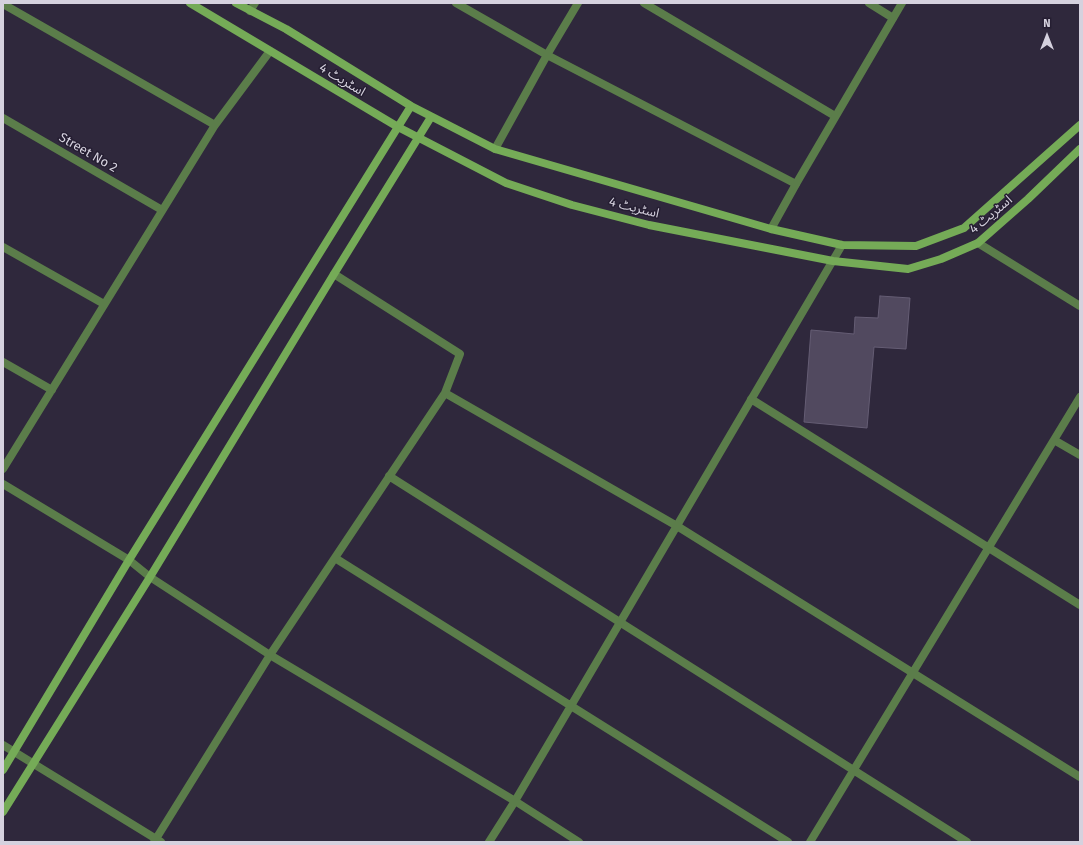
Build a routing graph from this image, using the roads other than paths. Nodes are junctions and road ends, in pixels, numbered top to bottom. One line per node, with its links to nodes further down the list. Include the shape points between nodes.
1 (190, 3): 12 (main road, اسٹریٹ 4)
2 (236, 3): 10 (main road, اسٹریٹ 4)
3 (255, 3): 10 (street)
4 (456, 3): 13 (street)
5 (578, 3): 13 (street)
6 (644, 3): 15 (street)
7 (869, 3): 11 (street)
8 (902, 3): 11 (street)
9 (3, 4): 18 (street)
10 (250, 11): 14 (main road, اسٹریٹ 4, via 286,29)
11 (893, 18): 15 (street)
12 (270, 51): 18 (street); 20 (main road, اسٹریٹ 4)
13 (547, 55): 22 (street); 24 (street)
14 (411, 106): 16 (main road, اسٹریٹ 4); 20 (main road)
15 (835, 116): 24 (street)
16 (431, 117): 21 (main road); 22 (main road, اسٹریٹ 4)
17 (3, 118): 25 (street, Street No 2)
18 (215, 125): 25 (street)
19 (1080, 125): 28 (main road, اسٹریٹ 4, via 964,228 916,246)
20 (398, 127): 21 (main road, اسٹریٹ 4); 47 (main road)
21 (418, 138): 30 (main road, اسٹریٹ 4, via 506,183 572,205 649,225); 31 (main road)
22 (495, 149): 26 (main road, اسٹریٹ 4)
23 (1080, 149): 27 (main road, اسٹریٹ 4)
24 (796, 184): 26 (street)
25 (162, 210): 32 (street)
26 (771, 230): 28 (main road, اسٹریٹ 4)
27 (978, 243): 30 (main road, اسٹریٹ 4, via 941,259 908,269); 33 (street)
28 (842, 245): 30 (street)
29 (3, 247): 32 (street)
30 (833, 261): 38 (street)
31 (334, 274): 36 (street, via 460,354); 48 (main road)
32 (104, 304): 35 (street)
33 (1080, 306)
34 (3, 362): 35 (street)
35 (52, 390): 41 (street)
36 (445, 393): 42 (street); 44 (street)
37 (1080, 397): 39 (street)
38 (751, 399): 44 (street); 45 (street)
39 (1054, 440): 40 (street); 45 (street)
40 (1080, 456)
41 (3, 469)
42 (389, 476): 46 (street); 50 (street)
43 (3, 484): 47 (street)
44 (677, 526): 50 (street); 52 (street)
45 (989, 548): 49 (street); 52 (street)
46 (335, 558): 51 (street); 53 (street)
47 (129, 560): 48 (street); 55 (main road)
48 (150, 577): 51 (street); 56 (main road)
49 (1080, 605)
50 (620, 622): 53 (street); 58 (street)
51 (270, 655): 60 (street); 62 (street)
52 (913, 674): 58 (street); 59 (street)
53 (571, 706): 60 (street); 65 (street)
54 (3, 745): 55 (street)
55 (14, 752): 56 (street); 57 (main road)
56 (33, 763): 61 (main road); 62 (street)
57 (3, 770)
58 (854, 770): 66 (street); 67 (street)
59 (1080, 777)
60 (515, 801): 63 (street); 64 (street)
61 (3, 812)
62 (157, 841)
63 (489, 842)
64 (579, 842)
65 (788, 842)
66 (810, 842)
67 (967, 842)

